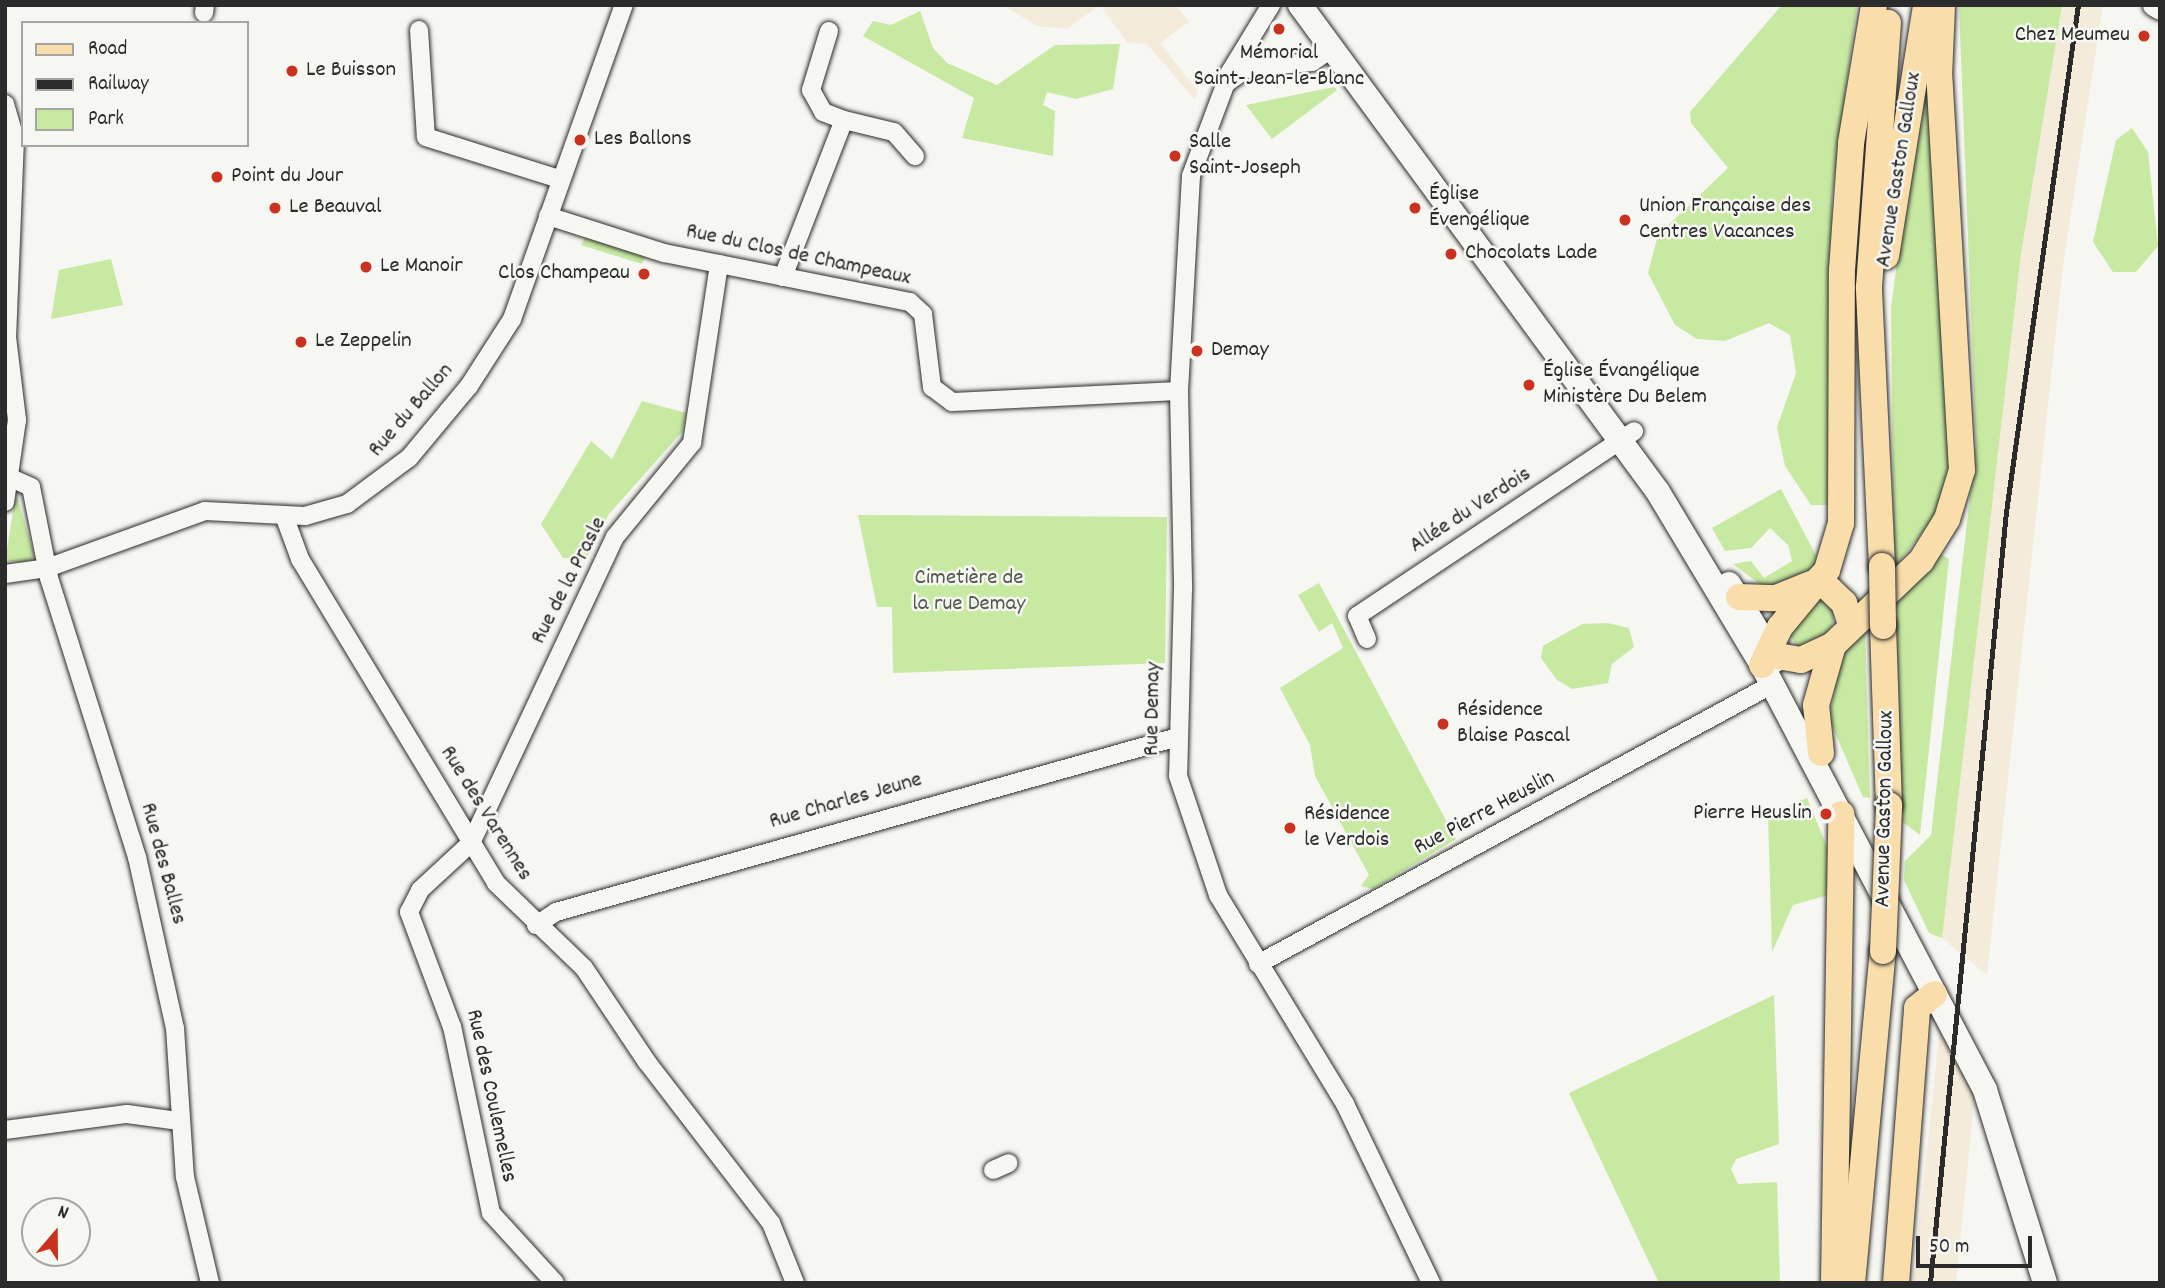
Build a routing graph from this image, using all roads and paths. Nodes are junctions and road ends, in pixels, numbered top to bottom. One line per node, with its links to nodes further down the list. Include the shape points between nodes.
1 (624, 5): 17 (street, Rue du Ballon)
2 (1271, 5): 10 (street, Rue Demay)
3 (1300, 5): 11 (main road)
4 (2153, 5): 7 (street)
5 (1931, 6): 22 (main road, Avenue Gaston Galloux); 33 (main road, via 1962,470 1948,519 1921,561)
6 (1881, 9): 22 (main road, Avenue Gaston Galloux, via 1869,287); 31 (main road, via 1851,143 1842,270 1841,523 1833,558)
7 (2160, 9)
8 (418, 30): 17 (street, via 426,137)
9 (829, 31): 15 (street, via 811,89 822,112)
10 (1247, 40): 12 (street); 13 (street, Rue Demay)
11 (1331, 49): 12 (street, via 1312,62); 24 (main road)
12 (1253, 66): 13 (street)
13 (1228, 82): 23 (street, Rue Demay, via 1191,176)
14 (5, 104): 18 (street, via 15,138)
15 (844, 120): 16 (street, via 894,132); 21 (street)
16 (915, 156)
17 (559, 179): 19 (street, Rue du Ballon)
18 (9, 203): 25 (street, via 8,373 17,420)
19 (548, 216): 20 (street, Rue du Clos de Champeaux); 28 (street, Rue du Ballon, via 512,319 470,386 410,458 347,504)
20 (719, 264): 21 (street, Rue du Clos de Champeaux); 40 (street, Rue de la Prasle, via 692,443 615,537)
21 (783, 277): 23 (street, Rue du Clos de Champeaux, via 918,306 932,387 952,402)
22 (1875, 334): 52 (main road, Avenue Gaston Galloux, bridge, via 1889,805 1883,951)
23 (1179, 391): 37 (street, Rue Demay, via 1183,589)
24 (1627, 437): 26 (main road); 34 (street, Allée du Verdois, via 1357,615)
25 (11, 478): 27 (street); 29 (street, Rue des Balles, via 31,486)
26 (1658, 492): 32 (main road); 36 (main road, via 1686,542)
27 (5, 502)
28 (285, 518): 29 (street, Rue du Ballon, via 230,509 176,516); 40 (street, Rue des Varennes, via 300,559)
29 (47, 568): 30 (street, Rue du Ballon); 44 (street, Rue des Balles, via 149,908 175,1028)
30 (5, 574)
31 (1819, 579): 32 (main road, via 1783,597); 33 (main road, via 1844,603); 36 (main road)
32 (1739, 597): 36 (main road)
33 (1851, 624): 35 (main road)
34 (1367, 639)
35 (1833, 645): 36 (main road, via 1801,660); 38 (main road, via 1816,705)
36 (1768, 661): 38 (main road); 39 (main road); 42 (street, Rue Pierre Heuslin)
37 (1174, 738): 41 (street, Rue Charles Jeune, via 556,912); 42 (street, Rue Demay, via 1195,839 1218,895)
38 (1821, 753): 43 (main road)
39 (1845, 821): 43 (main road); 51 (main road)
40 (471, 843): 41 (street, Rue des Varennes, via 503,892); 48 (street, Rue des Coulemelles, via 420,890 409,912 452,1027 491,1213)
41 (536, 925): 49 (street, Rue des Varennes, via 584,968 647,1062 730,1164 771,1223)
42 (1258, 964): 50 (street, Rue Demay, via 1345,1104)
43 (1939, 991): 46 (main road, via 1985,1090); 53 (main road, via 1917,1008)
44 (178, 1121): 45 (street, via 127,1114); 47 (street, Rue des Balles)
45 (5, 1130)
46 (2031, 1209): 54 (main road); 55 (main road); 56 (main road)
47 (209, 1283)
48 (555, 1283)
49 (795, 1283)
50 (1432, 1283)
51 (1834, 1283)
52 (1852, 1283)
53 (1896, 1283)
54 (2045, 1283)
55 (2053, 1283)
56 (2061, 1283)

